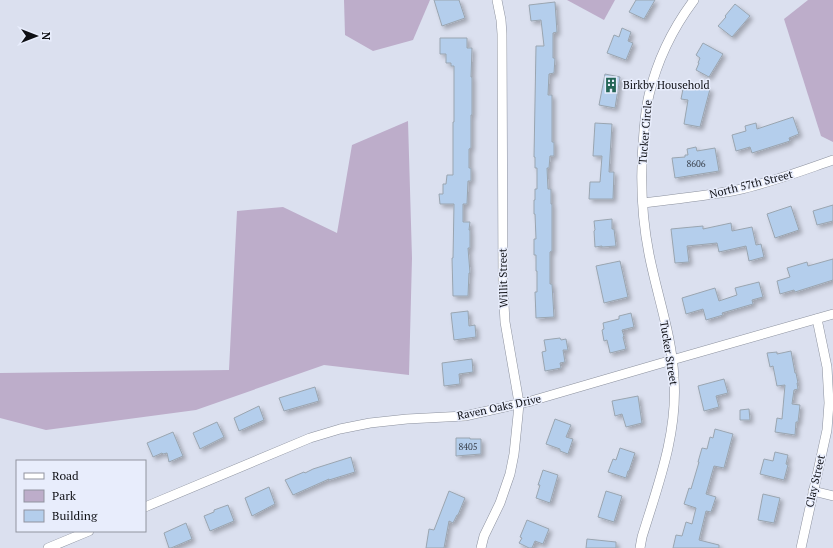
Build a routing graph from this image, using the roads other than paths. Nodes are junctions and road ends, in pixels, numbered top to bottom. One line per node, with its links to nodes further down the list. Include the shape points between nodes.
1 (497, 0): 8 (street, Willit Street, via 502,34 502,286)
2 (694, 0): 4 (street, Tucker Circle, via 682,15 668,41 649,95 642,152)
3 (833, 160): 4 (street, North 57th Street, via 738,190)
4 (643, 203): 7 (street, Tucker Street, via 649,253)
5 (833, 314): 6 (street, Raven Oaks Drive)
6 (817, 319): 7 (street, Raven Oaks Drive); 9 (street, Clay Street, via 827,367 828,403 827,430)
7 (672, 360): 8 (street, Raven Oaks Drive); 15 (street, Tucker Street, via 675,403 671,435)
8 (518, 403): 11 (street, Raven Oaks Drive, via 465,416 407,419 340,429 310,438); 14 (street, Willit Street, via 510,474)
9 (813, 491): 10 (street); 16 (street, Clay Street)
10 (833, 496)
11 (146, 507)
12 (87, 532): 13 (street)
13 (48, 548)
14 (481, 548)
15 (640, 548)
16 (801, 548)

